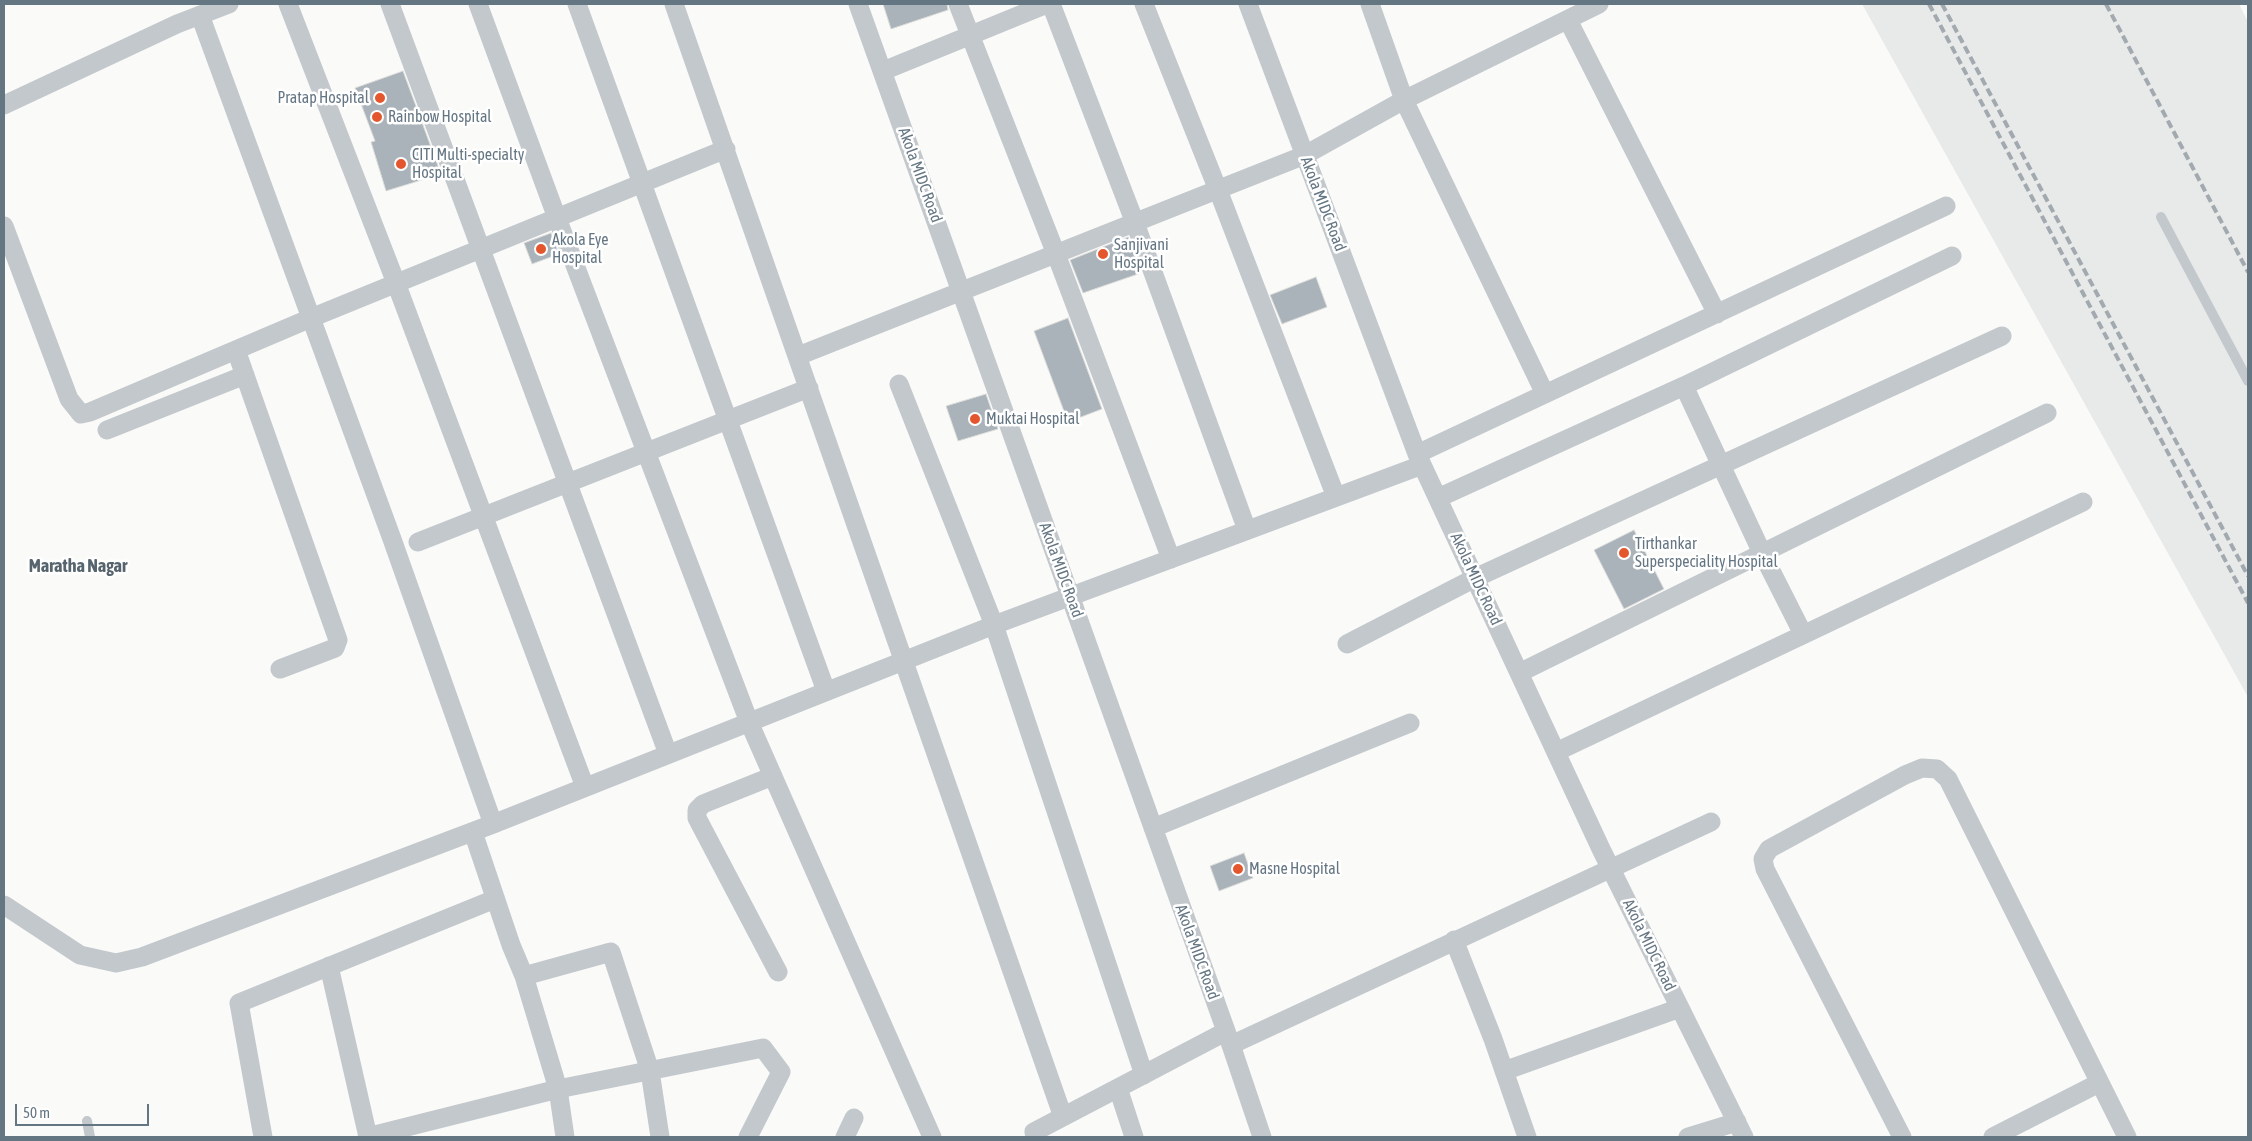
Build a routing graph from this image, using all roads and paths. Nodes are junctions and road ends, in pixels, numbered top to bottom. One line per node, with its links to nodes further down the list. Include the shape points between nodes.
1 (229, 4): 15 (street)
2 (288, 4): 33 (street)
3 (390, 4): 30 (street)
4 (478, 4): 27 (street)
5 (577, 4): 23 (street)
6 (674, 4): 21 (street)
7 (858, 4): 18 (street, Akola MIDC Road)
8 (958, 4): 17 (street)
9 (1047, 4): 17 (street)
10 (1051, 4): 28 (street)
11 (1144, 4): 24 (street)
12 (1248, 4): 22 (street, Akola MIDC Road)
13 (1370, 4): 19 (street)
14 (1599, 4): 16 (street)
15 (200, 15): 20 (street); 36 (street)
16 (1568, 20): 19 (street); 35 (street)
17 (971, 35): 18 (street); 31 (street)
18 (883, 71): 34 (street, Akola MIDC Road)
19 (1404, 100): 22 (street); 45 (street)
20 (4, 105)
21 (726, 149): 23 (street); 39 (street)
22 (1305, 155): 24 (street); 50 (street, Akola MIDC Road)
23 (643, 183): 27 (street); 47 (street)
24 (1218, 190): 28 (street); 53 (street)
25 (1946, 206): 35 (street)
26 (2161, 217): 41 (lane)
27 (557, 218): 30 (street); 49 (street)
28 (1135, 223): 31 (street); 57 (street)
29 (4, 226): 38 (street, via 69,399 81,414)
30 (480, 250): 33 (street); 52 (street)
31 (1056, 254): 34 (street); 60 (street)
32 (1952, 256): 43 (street)
33 (396, 284): 36 (street); 56 (street)
34 (962, 292): 39 (street); 62 (street, Akola MIDC Road)
35 (1717, 314): 45 (street)
36 (311, 318): 38 (street); 77 (street)
37 (2002, 336): 51 (street)
38 (236, 350): 40 (street)
39 (798, 356): 44 (street)
40 (245, 375): 48 (street); 67 (street, via 338,640 335,648)
41 (2248, 381)
42 (900, 384): 63 (street)
43 (1684, 386): 51 (street); 54 (street)
44 (809, 388): 47 (street); 66 (street)
45 (1545, 394): 50 (street)
46 (2047, 413): 59 (street)
47 (728, 419): 49 (street); 69 (street)
48 (107, 430)
49 (646, 452): 52 (street); 70 (street)
50 (1420, 459): 53 (street); 54 (street, Akola MIDC Road)
51 (1720, 464): 59 (street); 61 (street)
52 (567, 484): 56 (street); 73 (street)
53 (1336, 497): 57 (street)
54 (1438, 498): 61 (street, Akola MIDC Road)
55 (2083, 502): 64 (street)
56 (484, 517): 58 (street); 75 (street)
57 (1247, 530): 60 (street)
58 (418, 542)
59 (1762, 554): 64 (street); 68 (street)
60 (1171, 559): 62 (street)
61 (1475, 578): 65 (street); 68 (street, Akola MIDC Road)
62 (1070, 596): 63 (street); 78 (street, Akola MIDC Road)
63 (994, 625): 66 (street); 91 (street)
64 (1803, 634): 72 (street)
65 (1347, 644)
66 (904, 660): 69 (street); 95 (street)
67 (280, 669)
68 (1519, 673): 72 (street, Akola MIDC Road)
69 (826, 691): 70 (street)
70 (749, 722): 73 (street); 74 (street)
71 (1410, 723): 78 (street)
72 (1556, 752): 80 (street, Akola MIDC Road)
73 (668, 754): 75 (street)
74 (773, 776): 85 (street, via 703,804 697,810 697,818); 106 (street)
75 (585, 787): 77 (street)
76 (1711, 822): 80 (street)
77 (493, 824): 79 (street)
78 (1153, 828): 88 (street, Akola MIDC Road)
79 (473, 832): 81 (street); 82 (street, via 151,954 116,963 80,955)
80 (1613, 869): 83 (street); 87 (street, Akola MIDC Road)
81 (495, 899): 84 (street); 86 (street)
82 (4, 905)
83 (1454, 940): 88 (street); 90 (street)
84 (329, 966): 100 (street, via 239,1003); 101 (street)
85 (778, 972)
86 (524, 976): 89 (street, via 611,952); 94 (street)
87 (1680, 1008): 90 (street); 98 (street, Akola MIDC Road)
88 (1228, 1039): 91 (street); 109 (street, Akola MIDC Road)
89 (650, 1071): 94 (street); 103 (street); 104 (street, via 764,1048 781,1072)
90 (1504, 1071): 110 (street)
91 (1144, 1075): 93 (street)
92 (2100, 1083): 112 (street, via 1948,779 1937,769 1922,768 1769,850 1763,858 1765,869); 113 (street); 114 (street)
93 (1118, 1088): 95 (street); 108 (street)
94 (558, 1089): 101 (street); 102 (street)
95 (1063, 1117): 107 (street, via 1034,1132)
96 (854, 1118): 105 (street)
97 (87, 1121): 99 (lane)
98 (1740, 1130): 111 (street)
99 (90, 1137)
100 (263, 1137)
101 (367, 1137)
102 (565, 1137)
103 (660, 1137)
104 (748, 1137)
105 (845, 1137)
106 (932, 1137)
107 (1035, 1137)
108 (1134, 1137)
109 (1262, 1137)
110 (1527, 1137)
111 (1688, 1137)
112 (1902, 1137)
113 (1993, 1137)
114 (2127, 1137)

